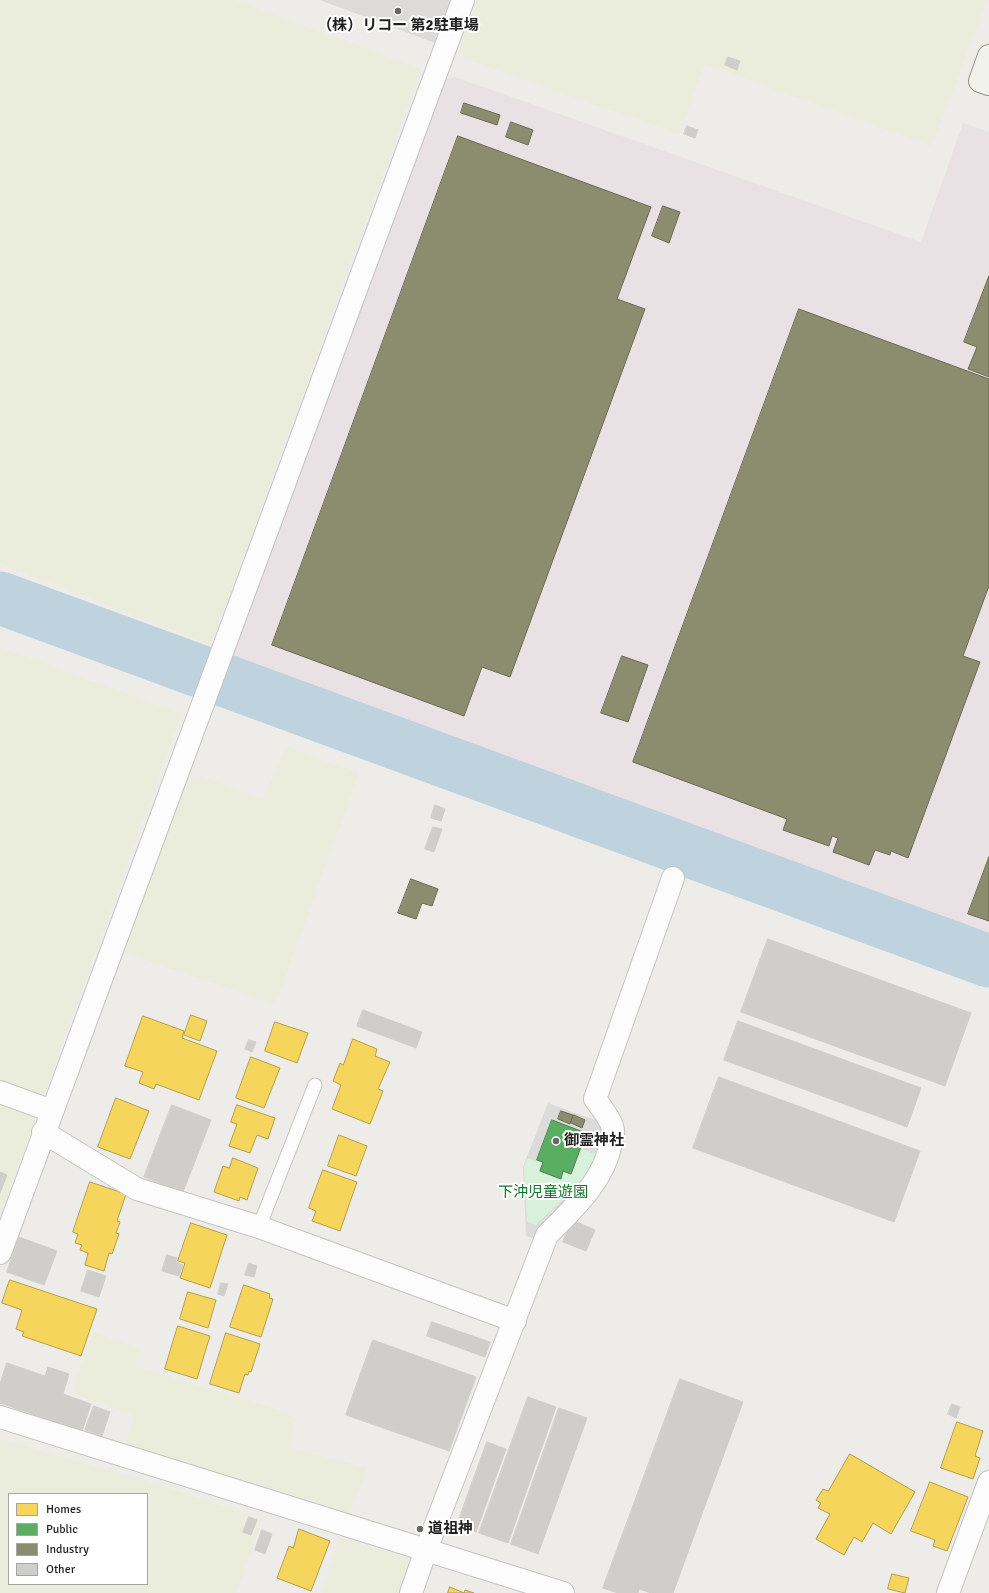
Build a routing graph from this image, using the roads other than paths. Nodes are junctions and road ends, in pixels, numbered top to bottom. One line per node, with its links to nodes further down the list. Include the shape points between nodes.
1 (463, 0): 7 (street)
2 (989, 56): 3 (street, via 980,81)
3 (989, 84)
4 (673, 878): 11 (street, via 595,1099 614,1130 610,1150 602,1171 593,1184 573,1209 547,1234)
5 (315, 1085): 9 (lane)
6 (0, 1092): 7 (street)
7 (52, 1111): 8 (street)
8 (43, 1132): 9 (street, via 137,1188); 10 (street)
9 (259, 1227): 11 (street)
10 (0, 1253)
11 (515, 1320): 14 (street)
12 (0, 1417): 14 (street)
13 (989, 1482): 17 (street)
14 (426, 1550): 15 (street); 16 (street)
15 (411, 1593)
16 (563, 1593)
17 (948, 1593)

